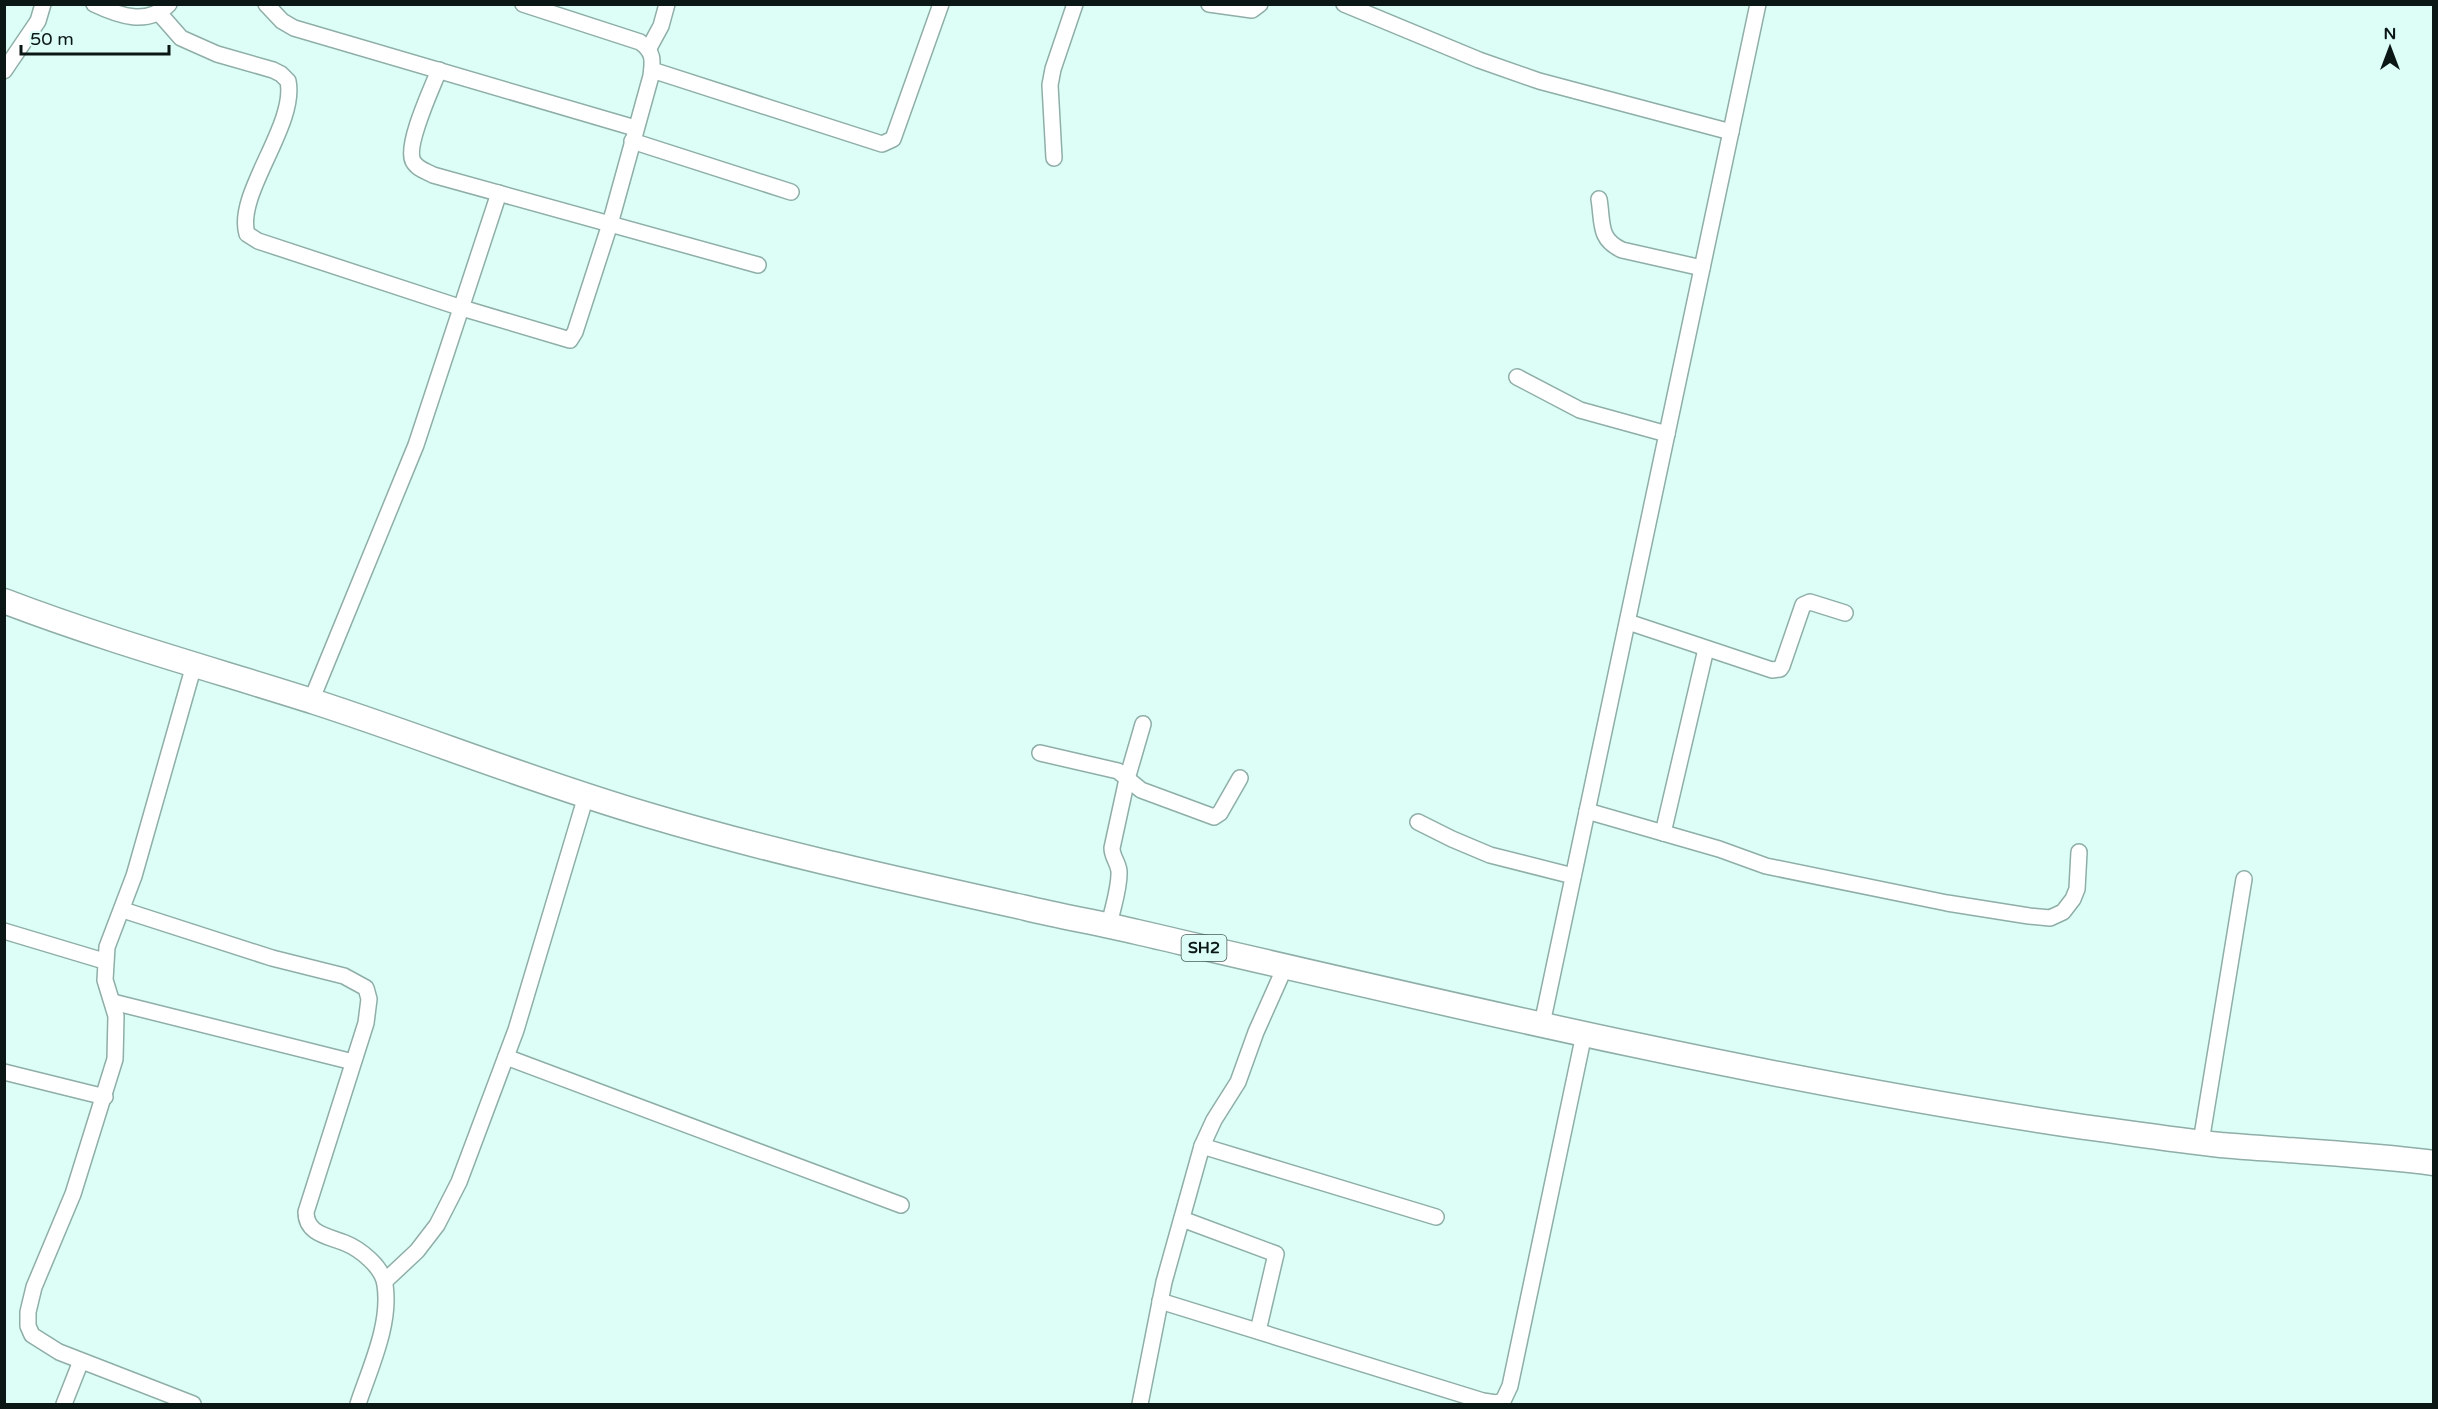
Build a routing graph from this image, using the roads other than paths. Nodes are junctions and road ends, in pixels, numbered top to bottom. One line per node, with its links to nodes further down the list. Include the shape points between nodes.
1 (43, 4): 16 (street, via 38,21)
2 (94, 4): 12 (street, via 139,18)
3 (266, 4): 14 (street, via 294,28)
4 (523, 4): 13 (street)
5 (667, 4): 13 (street)
6 (940, 4): 15 (street, via 893,139 882,144)
7 (1075, 4): 19 (street, via 1050,85)
8 (1209, 4): 9 (street, via 1252,10)
9 (1260, 4)
10 (1344, 4): 17 (street, via 1539,81)
11 (1758, 4): 17 (street)
12 (164, 9): 26 (street, via 181,38 217,54 273,70 288,81 288,102 248,206 244,226 247,234 258,242)
13 (649, 48): 15 (street)
14 (439, 70): 18 (street); 21 (street, via 413,140 412,159 417,167 433,175)
15 (652, 70): 18 (street)
16 (4, 71)
17 (1731, 132): 25 (street)
18 (633, 135): 20 (street); 23 (street)
19 (1054, 158)
20 (791, 192)
21 (499, 193): 23 (street); 26 (street)
22 (1599, 199): 25 (street, via 1605,238 1613,246)
23 (610, 224): 24 (street); 26 (street, via 570,340)
24 (758, 265)
25 (1702, 268): 28 (street)
26 (462, 308): 34 (street, via 408,466)
27 (1517, 377): 28 (street, via 1580,410)
28 (1667, 434): 31 (street)
29 (4, 600): 33 (main road, SH2)
30 (1845, 613): 32 (street, via 1810,602 1803,605 1780,669)
31 (1628, 622): 32 (street); 40 (street)
32 (1706, 649): 42 (street)
33 (194, 665): 34 (main road, SH2); 46 (street)
34 (311, 701): 39 (main road, SH2)
35 (1143, 724): 38 (street)
36 (1040, 753): 38 (street, via 1118,771)
37 (1240, 778): 38 (street, via 1214,818 1141,790)
38 (1127, 779): 47 (street, via 1112,848 1119,873)
39 (586, 796): 47 (main road, SH2, via 788,853); 54 (street)
40 (1587, 811): 42 (street); 44 (street)
41 (1418, 822): 44 (street, via 1490,855)
42 (1663, 833): 43 (street, via 1766,866 1947,903 2050,918 2063,912 2073,899)
43 (2079, 852)
44 (1573, 876): 52 (street)
45 (2244, 879): 58 (street)
46 (123, 910): 49 (street); 55 (street, via 359,982 366,988 369,1010)
47 (1109, 926): 50 (main road, SH2)
48 (4, 931): 49 (street)
49 (105, 961): 51 (street, via 105,980)
50 (1285, 967): 52 (main road, SH2); 59 (street, via 1238,1082)
51 (113, 1002): 55 (street); 57 (street, via 115,1059)
52 (1542, 1024): 53 (main road, SH2)
53 (1584, 1034): 58 (main road, SH2, via 1849,1088); 66 (street, via 1510,1386 1503,1401 1484,1401)
54 (506, 1057): 61 (street); 64 (street, via 459,1182 437,1225 417,1251)
55 (353, 1062): 64 (street, via 306,1221 322,1235 348,1244 366,1256)
56 (4, 1072): 57 (street)
57 (105, 1097): 67 (street, via 28,1312 32,1335)
58 (2201, 1142): 60 (main road, SH2)
59 (1202, 1146): 62 (street); 63 (street)
60 (2433, 1163)
61 (901, 1205)
62 (1436, 1217)
63 (1182, 1219): 65 (street); 66 (street, via 1276,1254)
64 (385, 1281): 70 (street, via 381,1334)
65 (1160, 1301): 66 (street); 71 (street)
66 (1258, 1331)
67 (81, 1361): 68 (street); 69 (street)
68 (64, 1404)
69 (193, 1404)
70 (358, 1404)
71 (1140, 1404)

